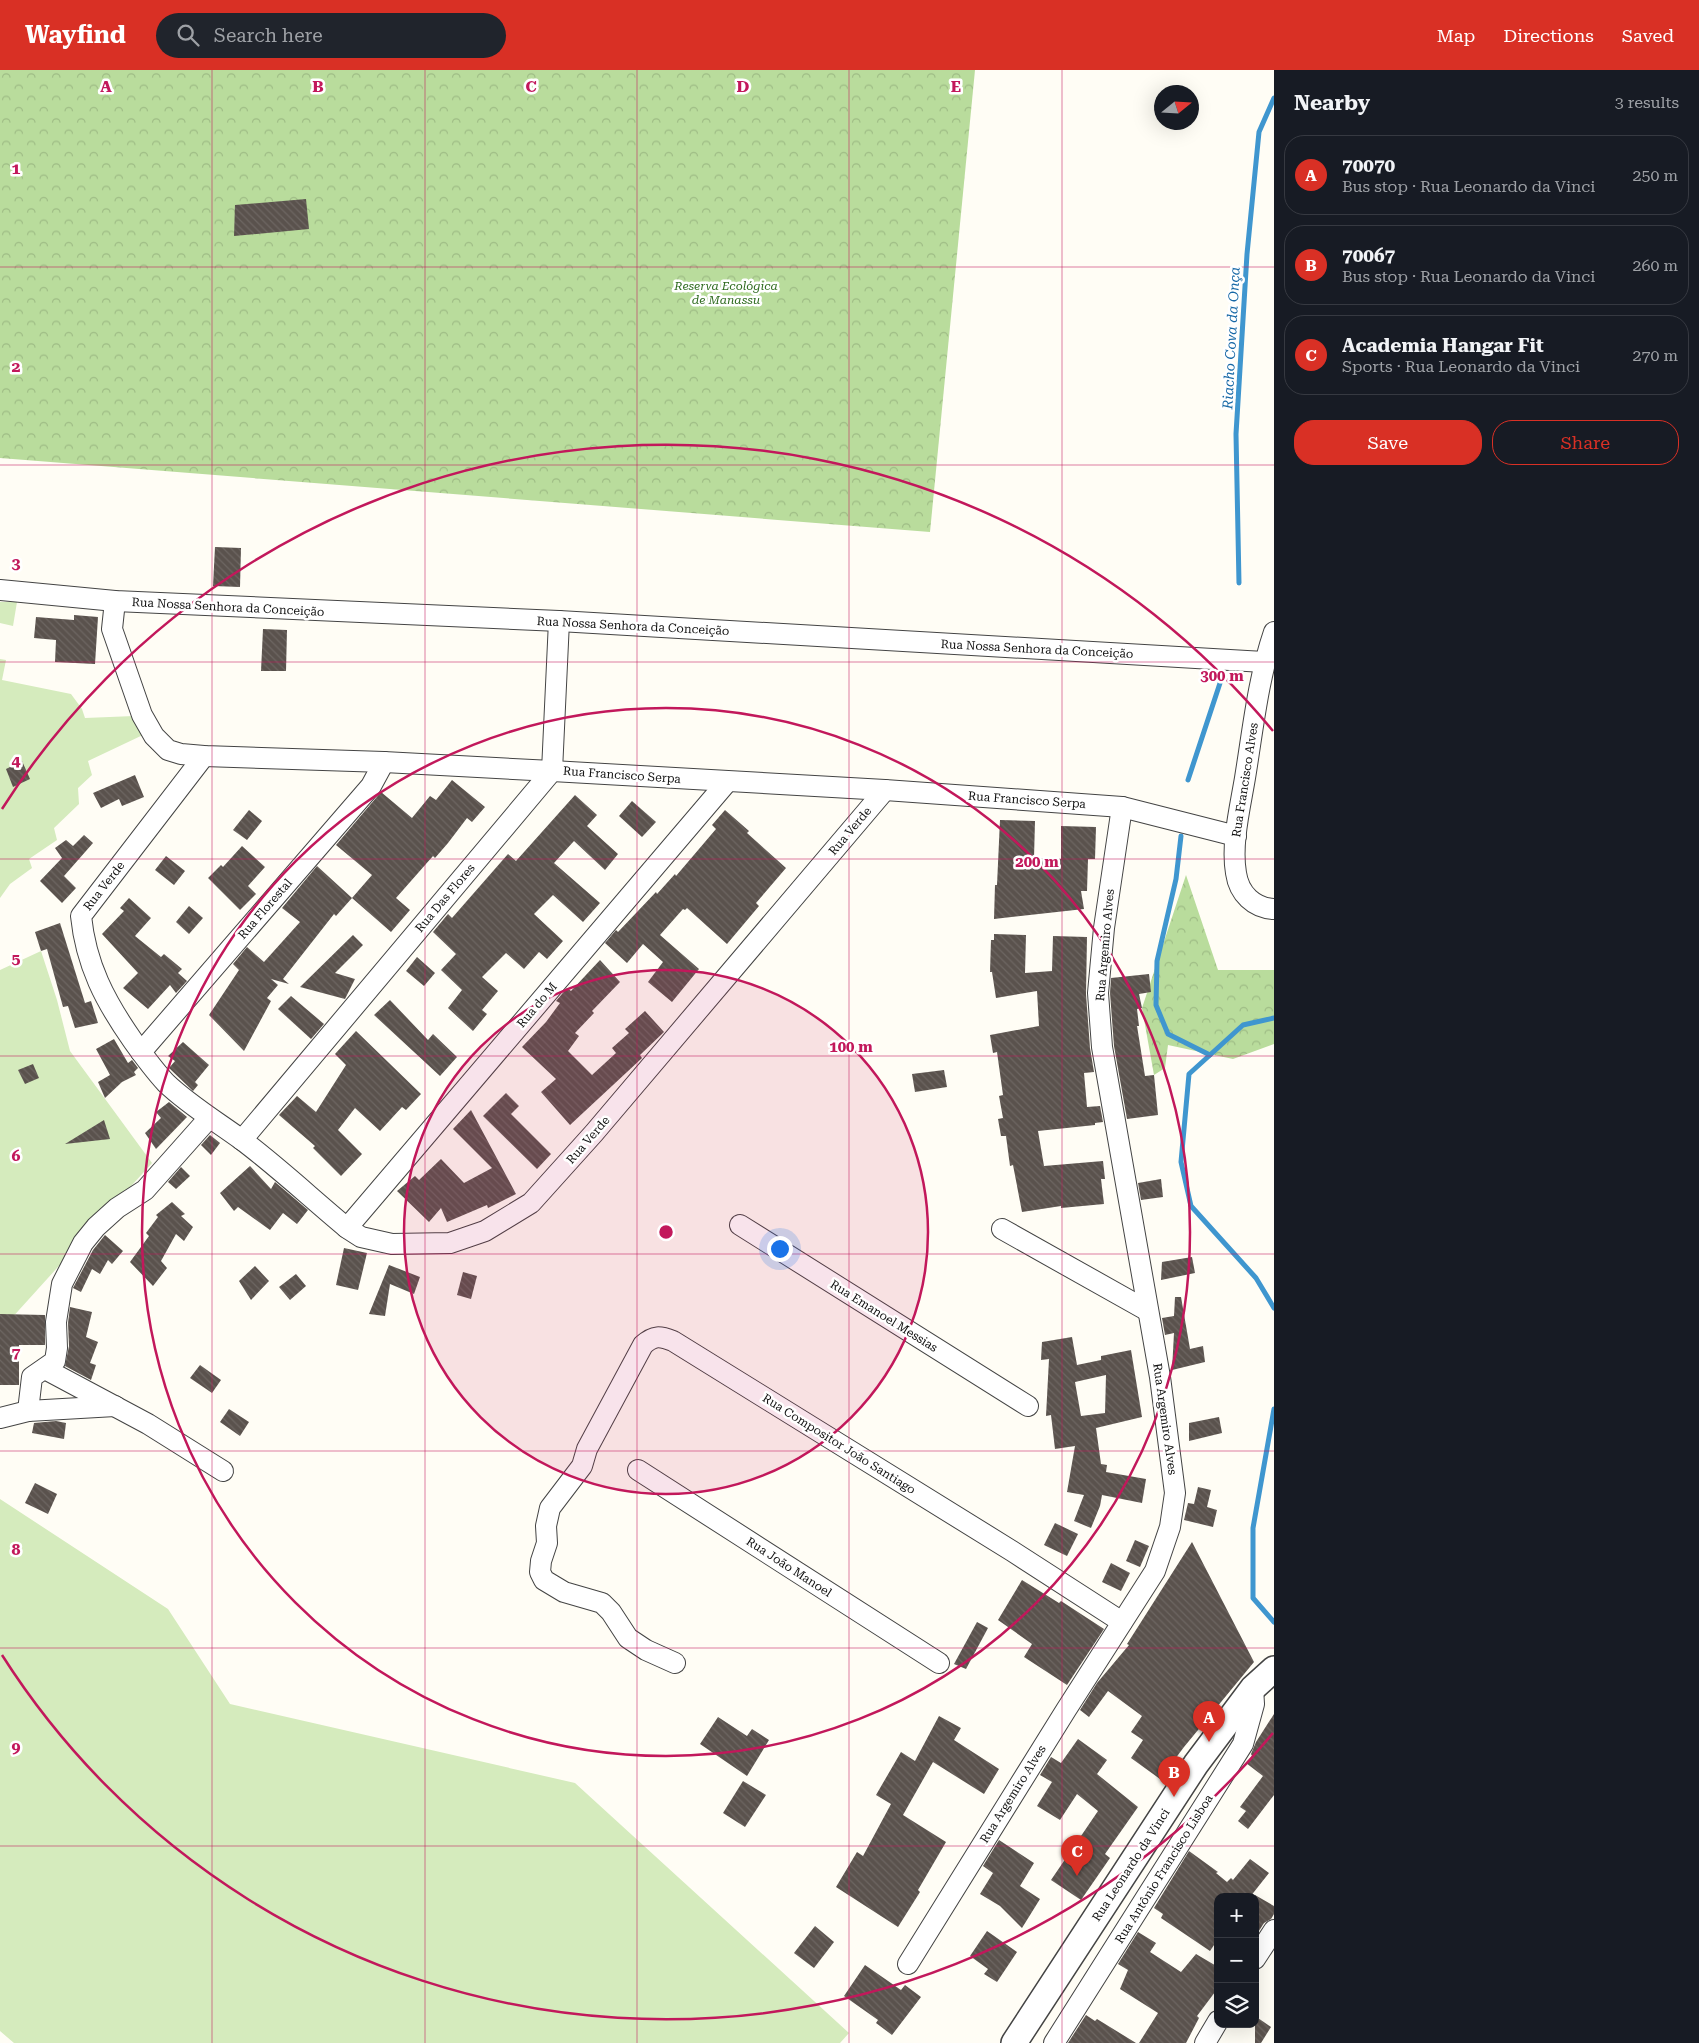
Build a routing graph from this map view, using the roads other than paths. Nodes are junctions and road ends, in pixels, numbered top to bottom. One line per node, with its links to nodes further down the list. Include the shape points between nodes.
1 (1, 590): 2 (street, Rua Nossa Senhora da Conceição)
2 (115, 602): 3 (street, Rua Nossa Senhora da Conceição); 6 (street, Rua Francisco Serpa, via 112,629 142,715 154,736 168,750)
3 (558, 621): 5 (street, Rua Nossa Senhora da Conceição); 8 (street)
4 (1274, 632): 5 (street, Rua Francisco Alves)
5 (1264, 662): 12 (street, Rua Francisco Alves)
6 (204, 756): 7 (street, Rua Francisco Serpa); 14 (street, Rua Verde, via 81,916 83,940 95,979 113,1013)
7 (384, 762): 8 (street, Rua Francisco Serpa); 14 (street, Rua Florestal, via 371,786)
8 (552, 771): 9 (street, Rua Francisco Serpa); 16 (street, Rua Das Flores)
9 (727, 782): 10 (street, Rua Francisco Serpa); 18 (street, Rua do M)
10 (885, 790): 11 (street, Rua Francisco Serpa); 18 (street, Rua Verde, via 594,1134 531,1203 485,1231 450,1243 392,1244 360,1237)
11 (1122, 807): 12 (street, Rua Francisco Serpa); 20 (street, Rua Argemiro Alves, via 1098,993 1102,1047)
12 (1236, 836): 13 (street, Rua Francisco Alves, via 1236,874 1242,891 1261,908)
13 (1274, 909)
14 (141, 1052): 15 (street, Rua Verde, via 165,1082)
15 (209, 1118): 16 (street, Rua Verde); 21 (street, via 146,1190 96,1227 83,1243 62,1284 56,1322 55,1361)
16 (242, 1140): 18 (street, Rua Verde)
17 (740, 1225): 23 (street, Rua Emanoel Messias)
18 (346, 1228)
19 (1002, 1229): 20 (street)
20 (1148, 1312): 28 (street, Rua Argemiro Alves, via 1175,1493 1170,1527 1155,1571)
21 (45, 1369): 22 (street); 24 (street, via 32,1377)
22 (115, 1406): 24 (street); 27 (street)
23 (1028, 1406)
24 (28, 1411): 25 (street)
25 (0, 1418)
26 (638, 1470): 30 (street, Rua João Manoel)
27 (223, 1471)
28 (1122, 1622): 29 (street, Rua Compositor João Santiago, via 750,1388 660,1336 642,1345 582,1466 550,1508 540,1572 544,1580 564,1592 602,1603 628,1638); 34 (street, Rua Argemiro Alves)
29 (675, 1663)
30 (939, 1663)
31 (1267, 1678): 36 (street, Rua Leonardo da Vinci, via 1196,1764); 37 (street, Rua Antônio Francisco Lisboa, via 1254,1704 1243,1744)
32 (1274, 1930): 33 (street)
33 (1259, 1953)
34 (908, 1964)
35 (1214, 2028): 38 (street)
36 (1014, 2043)
37 (1054, 2043)
38 (1205, 2043)

